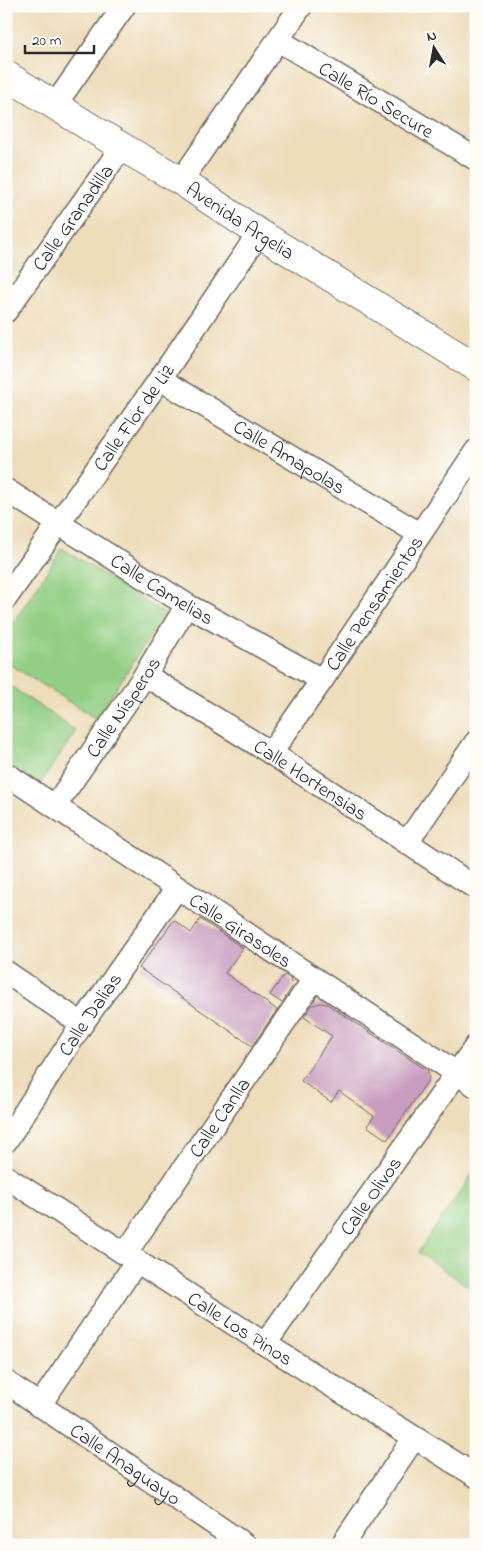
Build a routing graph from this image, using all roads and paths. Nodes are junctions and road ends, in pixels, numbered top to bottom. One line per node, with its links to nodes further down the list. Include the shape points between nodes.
1 (124, 6): 5 (street)
2 (301, 6): 3 (street)
3 (278, 40): 7 (street, Calle Río Secure); 8 (street)
4 (6, 75): 5 (street, Avenida Argelia)
5 (55, 105): 6 (street, Avenida Argelia)
6 (122, 148): 8 (street, Avenida Argelia); 10 (street, Calle Granadilla)
7 (476, 159)
8 (180, 181): 9 (street, Avenida Argelia)
9 (259, 234): 11 (street, Avenida Argelia); 12 (street, Calle Flor de Liz)
10 (6, 311)
11 (476, 366)
12 (160, 379): 15 (street, Calle Flor de Liz); 16 (street, Calle Amapolas)
13 (476, 451): 16 (street, Calle Pensamientos)
14 (6, 490): 15 (street, Calle Camelias)
15 (58, 523): 17 (street, Calle Flor de Liz); 18 (street, Calle Camelias)
16 (420, 534): 20 (street, Calle Pensamientos)
17 (6, 598)
18 (187, 605): 19 (street, Calle Nísperos); 20 (street, Calle Camelias)
19 (145, 675): 22 (street, Calle Hortensias); 24 (street, Calle Nísperos)
20 (322, 680): 22 (street, Calle Pensamientos)
21 (476, 742): 25 (street)
22 (271, 753): 25 (street, Calle Hortensias)
23 (6, 774): 24 (street, Calle Girasoles)
24 (55, 806): 26 (street, Calle Girasoles)
25 (407, 842): 27 (street, Calle Hortensias)
26 (177, 888): 29 (street, Calle Girasoles); 30 (street, Calle Dalias)
27 (476, 888)
28 (6, 972): 30 (street)
29 (314, 979): 32 (street, Calle Girasoles); 36 (street, Calle Canlla)
30 (82, 1024): 34 (street, Calle Dalias)
31 (476, 1046): 32 (street, Calle Olivos)
32 (457, 1074): 33 (street, Calle Girasoles); 37 (street, Calle Olivos)
33 (476, 1086)
34 (6, 1141)
35 (6, 1176): 36 (street, Calle Los Pinos)
36 (131, 1258): 37 (street, Calle Los Pinos); 39 (street, Calle Canlla)
37 (265, 1344): 40 (street, Calle Los Pinos)
38 (6, 1382): 39 (street, Calle Anaguayo)
39 (39, 1406): 42 (street, Calle Anaguayo)
40 (414, 1438): 41 (street, Calle Los Pinos); 43 (street)
41 (476, 1476)
42 (245, 1545)
43 (342, 1545)

